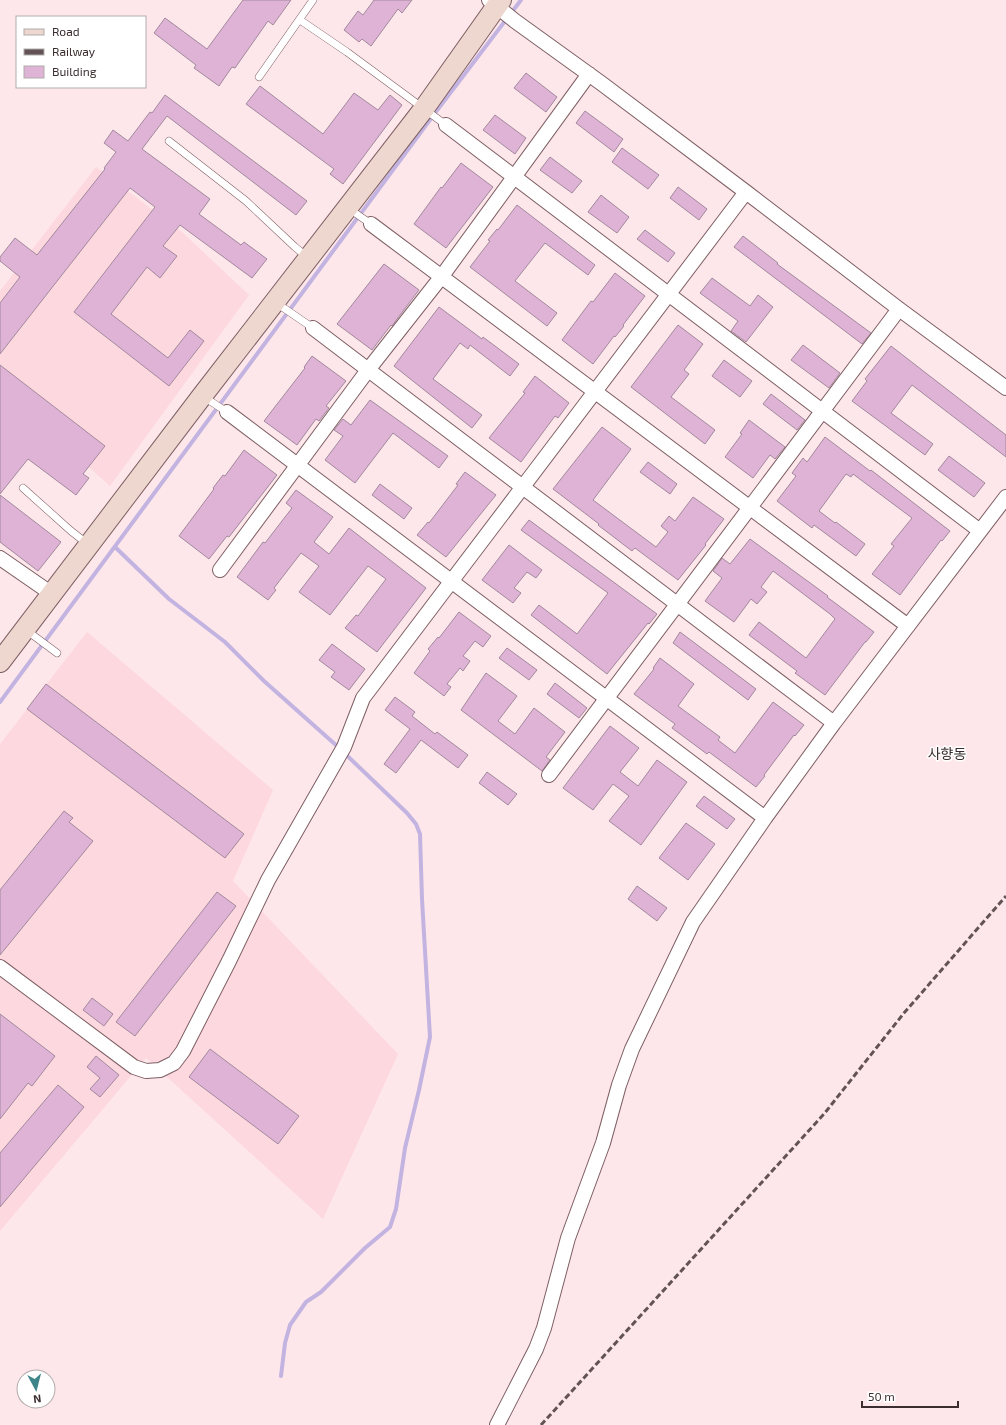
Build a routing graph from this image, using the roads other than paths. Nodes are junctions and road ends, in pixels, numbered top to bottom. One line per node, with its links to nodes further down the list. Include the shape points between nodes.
1 (313, 0): 3 (lane)
2 (502, 8): 4 (street); 6 (street)
3 (300, 20): 5 (lane); 6 (lane)
4 (589, 74): 9 (street); 10 (street)
5 (259, 77)
6 (426, 112): 7 (lane); 11 (street)
7 (443, 123): 9 (street)
8 (169, 141): 13 (lane, via 246,201)
9 (514, 177): 14 (street); 15 (street)
10 (746, 192): 15 (street); 17 (street)
11 (352, 210): 12 (lane); 13 (street)
12 (369, 222): 14 (street)
13 (309, 258): 16 (street)
14 (442, 276): 19 (street); 21 (street)
15 (668, 295): 21 (street); 24 (street)
16 (280, 306): 18 (lane); 22 (street)
17 (898, 309): 20 (street); 24 (street)
18 (313, 328): 19 (street)
19 (368, 370): 25 (street); 26 (street)
20 (1006, 388)
21 (595, 391): 26 (street); 29 (street)
22 (206, 399): 23 (lane); 31 (street)
23 (225, 411): 25 (street)
24 (822, 411): 29 (street); 30 (street)
25 (297, 465): 33 (street); 34 (street)
26 (522, 487): 34 (street); 36 (street)
27 (24, 488): 31 (lane)
28 (1006, 497): 30 (street)
29 (750, 507): 36 (street); 37 (street)
30 (980, 531): 37 (street)
31 (89, 545): 35 (street)
32 (0, 558): 35 (street)
33 (220, 570)
34 (451, 582): 41 (street); 45 (street, via 363,698 341,751 268,880 183,1051 174,1063 160,1070 146,1071 134,1067)
35 (52, 594): 38 (street)
36 (677, 605): 41 (street); 42 (street)
37 (908, 626): 42 (street)
38 (33, 635): 39 (lane); 40 (street)
39 (57, 653)
40 (0, 662)
41 (606, 699): 43 (street); 44 (street)
42 (834, 724): 44 (street)
43 (549, 775)
44 (764, 818): 46 (street, via 693,922 632,1049 603,1143 568,1238 544,1328)
45 (0, 967)
46 (497, 1425)

